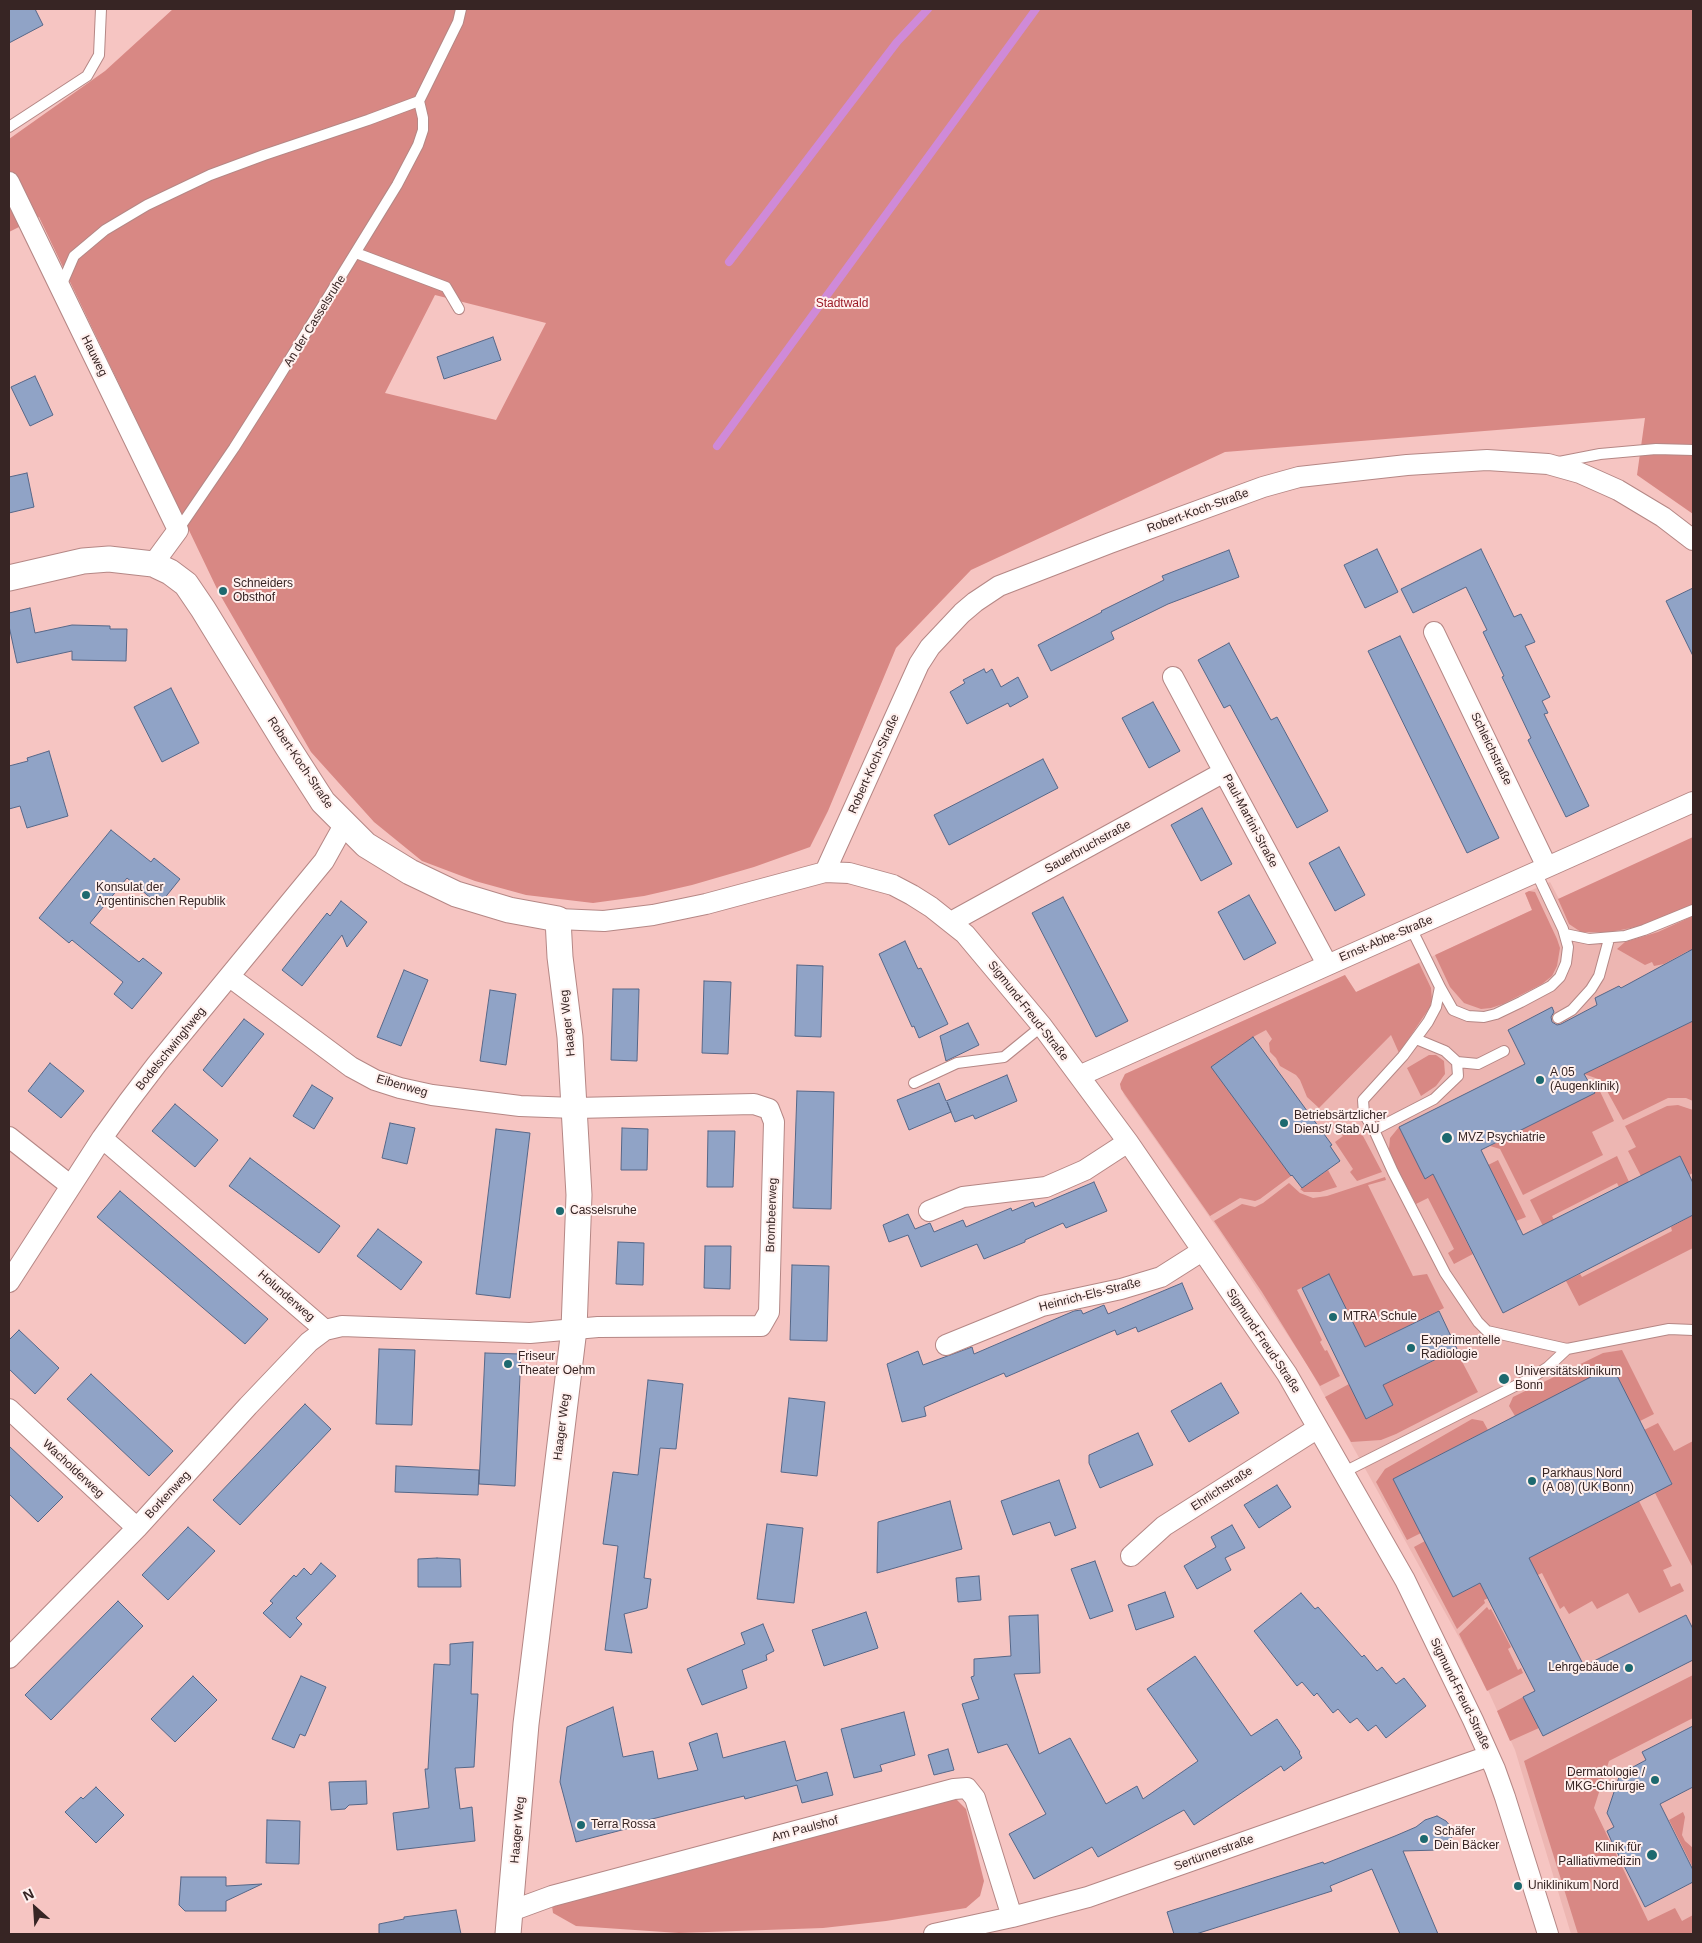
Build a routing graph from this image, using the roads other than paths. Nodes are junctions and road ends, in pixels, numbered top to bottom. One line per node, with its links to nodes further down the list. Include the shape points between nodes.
1 (101, 9): 4 (lane, via 100,55 87,76)
2 (461, 9): 3 (lane, via 458,22)
3 (419, 100): 6 (lane, An der Casselsruhe, via 423,130 418,145); 7 (lane, via 210,175 147,205 105,230 74,256)
4 (9, 127)
5 (9, 183): 7 (street, Hauweg)
6 (356, 253): 8 (lane, via 446,287); 11 (lane, An der Casselsruhe, via 234,448)
7 (60, 288): 11 (street, Hauweg)
8 (459, 309)
9 (1693, 450): 10 (lane, via 1608,453)
10 (1548, 464): 12 (street, Robert-Koch-Straße, via 1580,473 1618,490); 21 (street, Robert-Koch-Straße, via 1487,460 1299,477 1110,542 999,586 962,614 930,647 919,664)
11 (178, 530): 13 (street)
12 (1693, 540)
13 (152, 564): 14 (street, Robert-Koch-Straße, via 83,561); 19 (street, Robert-Koch-Straße, via 186,584 323,802)
14 (9, 578)
15 (1434, 632): 20 (street, Schleichstraße)
16 (1173, 677): 17 (street, Paul-Martini-Straße)
17 (1224, 772): 24 (street, Sauerbruchstraße); 28 (street, Paul-Martini-Straße)
18 (1693, 802): 20 (street, Ernst-Abbe-Straße)
19 (344, 825): 23 (street, Robert-Koch-Straße, via 373,850 456,894 509,910); 29 (street, Bodelschwinghweg, via 324,861)
20 (1542, 869): 25 (street, Ernst-Abbe-Straße); 26 (lane)
21 (825, 872): 23 (street, Robert-Koch-Straße, via 653,915 604,921); 24 (street, Sigmund-Freud-Straße, via 849,873 893,885)
22 (1693, 910): 27 (lane, via 1644,930)
23 (558, 919): 38 (street, Haager Weg)
24 (951, 922): 32 (street, Sigmund-Freud-Straße, via 979,949)
25 (1411, 928): 28 (street, Ernst-Abbe-Straße); 30 (lane)
26 (1564, 934): 27 (lane, via 1590,940); 30 (lane, via 1568,947 1560,977 1551,986 1496,1014 1468,1016 1453,1010)
27 (1609, 939): 31 (lane, via 1599,976 1591,989 1572,1010)
28 (1327, 964): 36 (street, Ernst-Abbe-Straße)
29 (230, 977): 38 (street, Eibenweg, via 340,1059 375,1080 432,1095 520,1106); 41 (street, Bodelschwinghweg, via 157,1064)
30 (1440, 987): 33 (lane, via 1436,1007)
31 (1558, 1018)
32 (1042, 1026): 36 (street, Sigmund-Freud-Straße); 37 (lane, via 1004,1057 957,1064)
33 (1416, 1039): 35 (lane, via 1445,1051); 39 (lane, via 1363,1100 1364,1114)
34 (1504, 1050): 35 (lane, via 1478,1064)
35 (1457, 1062): 39 (lane, via 1458,1076 1434,1099)
36 (1079, 1076): 42 (street, Sigmund-Freud-Straße)
37 (914, 1083)
38 (575, 1108): 47 (street, Haager Weg, via 579,1195); 47 (street, Brombeerweg, via 754,1104 769,1109 774,1122 769,1312 761,1326)
39 (1374, 1130): 51 (lane, via 1445,1273 1478,1322 1487,1331)
40 (9, 1137): 43 (street)
41 (102, 1138): 43 (street, Bodelschwinghweg); 48 (street, Holunderweg)
42 (1128, 1142): 44 (street, via 1085,1170 1046,1186 963,1197); 45 (street, Sigmund-Freud-Straße)
43 (72, 1186): 46 (street, Bodelschwinghweg)
44 (929, 1211)
45 (1202, 1251): 50 (street, Heinrich-Els-Straße, via 1161,1277 1042,1306); 53 (street, Sigmund-Freud-Straße, via 1287,1374)
46 (9, 1282)
47 (574, 1329): 48 (street, Holunderweg, via 530,1333 342,1326); 60 (street, Haager Weg, via 526,1724)
48 (325, 1330): 55 (street, Borkenweg, via 309,1342 248,1406)
49 (1693, 1330): 51 (lane, via 1669,1329)
50 (946, 1345)
51 (1567, 1349): 54 (lane, via 1531,1378)
52 (9, 1409): 55 (street, Wacholderweg)
53 (1318, 1428): 54 (street, Sigmund-Freud-Straße); 56 (street, Ehrlichstraße, via 1164,1526)
54 (1344, 1472): 58 (street, Sigmund-Freud-Straße, via 1405,1580)
55 (137, 1528): 57 (street, Borkenweg)
56 (1130, 1556)
57 (9, 1658)
58 (1489, 1756): 59 (street, Sertürnerstraße, via 1088,1897); 62 (street, Sigmund-Freud-Straße, via 1514,1823)
59 (1012, 1917): 60 (street, Am Paulshof, via 975,1798 967,1788 562,1894); 61 (street, Sertürnerstraße)
60 (510, 1923)
61 (934, 1934)
62 (1548, 1934)

